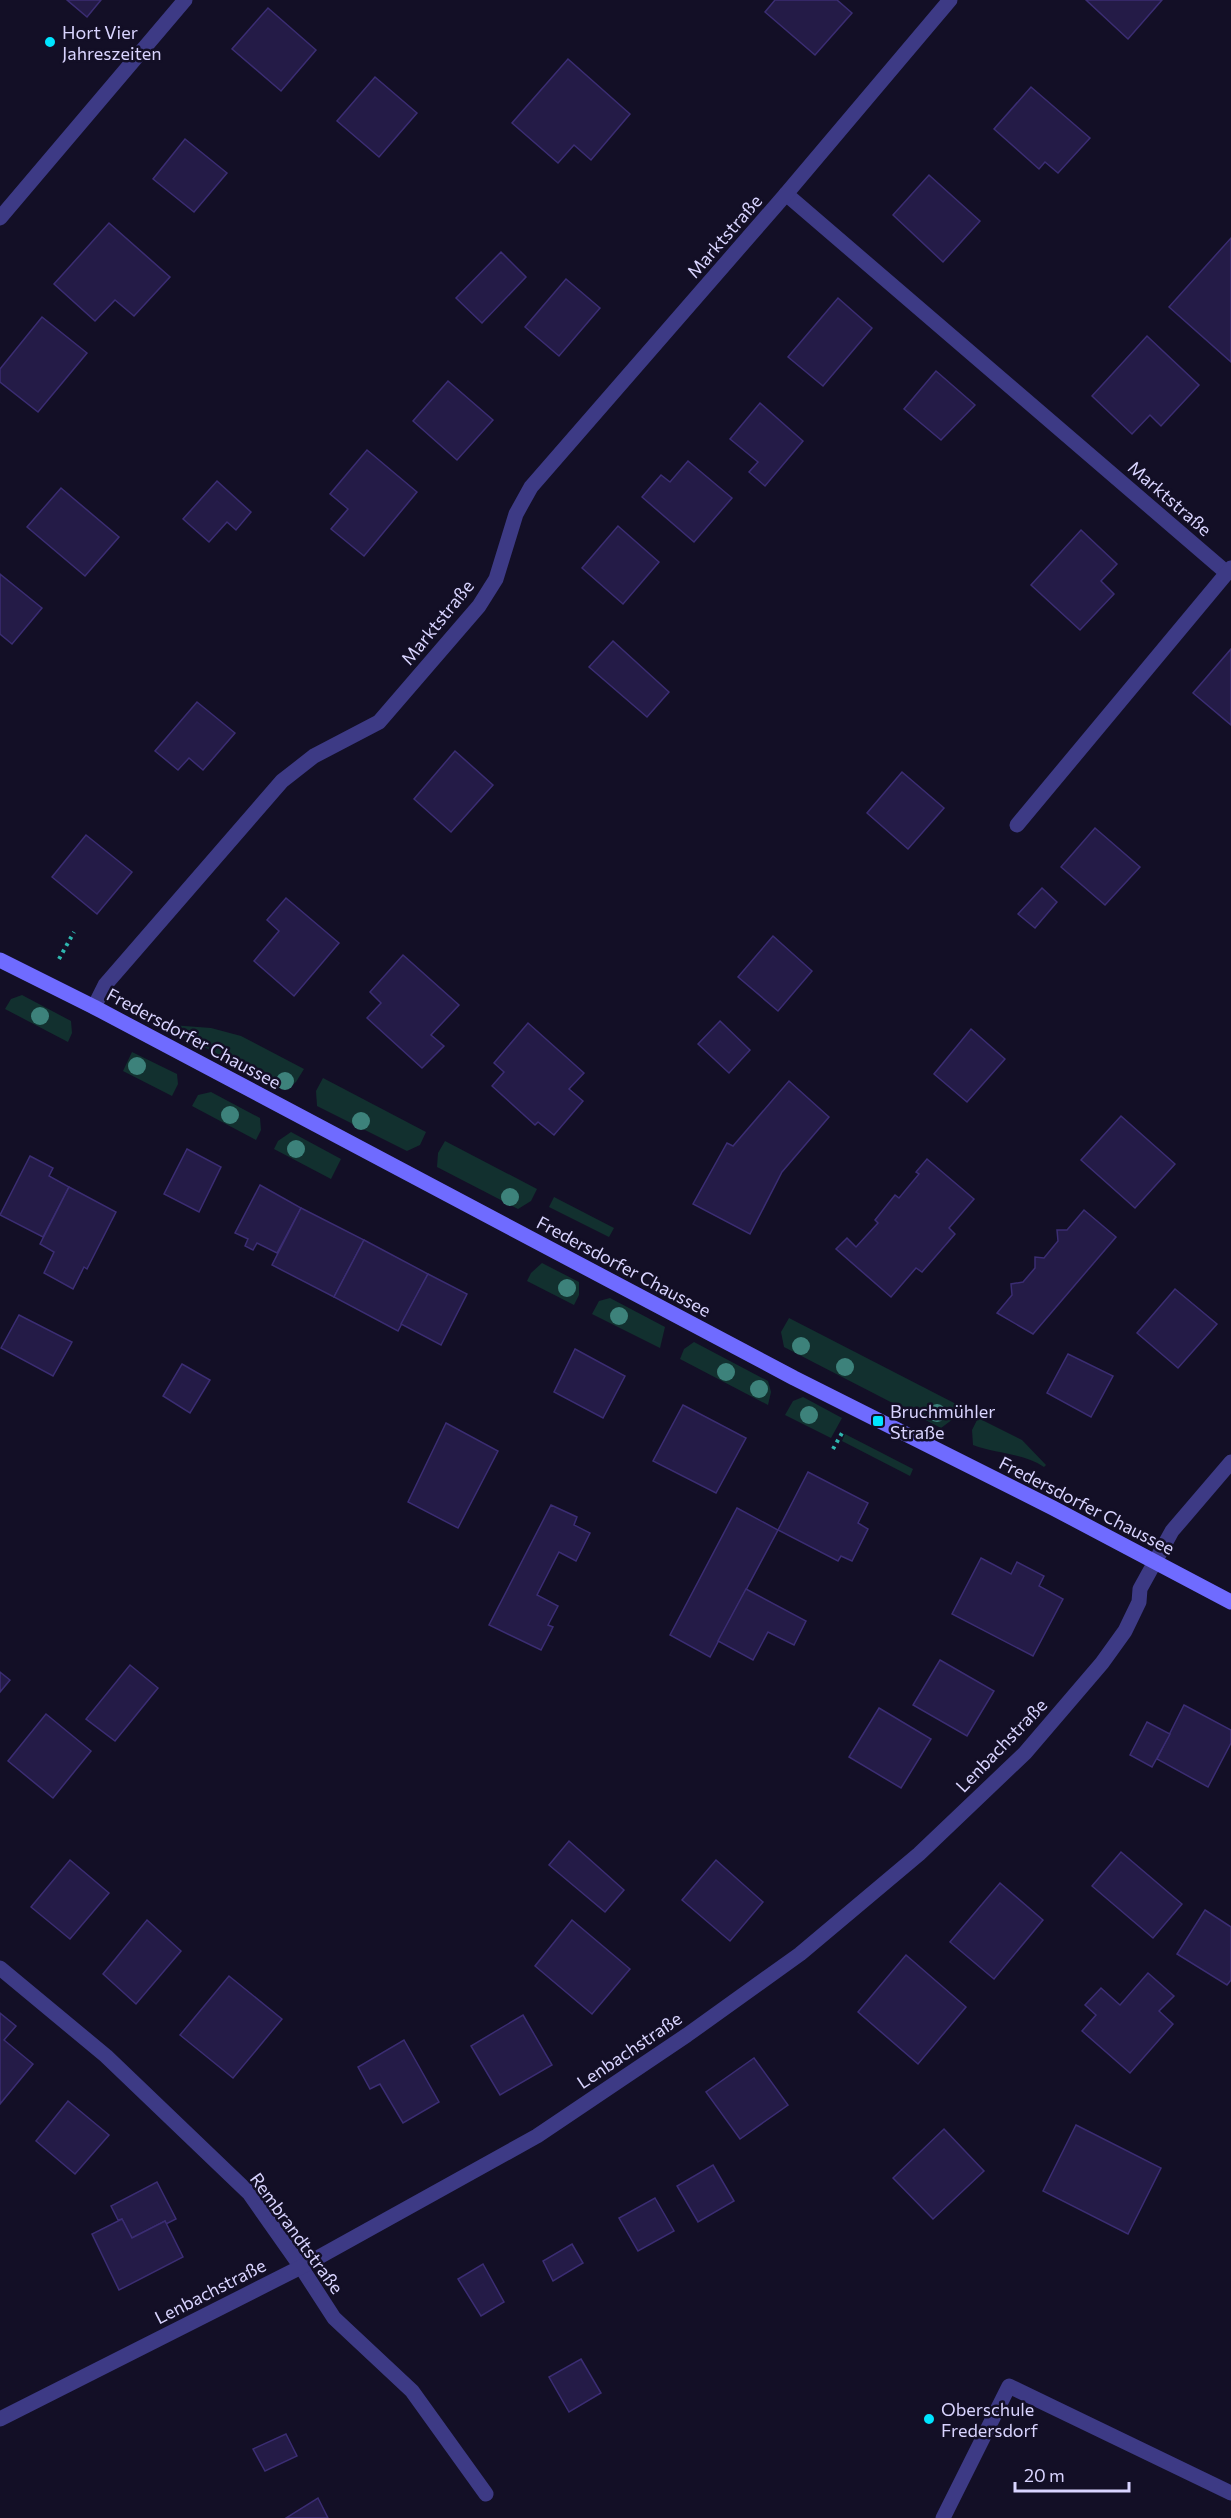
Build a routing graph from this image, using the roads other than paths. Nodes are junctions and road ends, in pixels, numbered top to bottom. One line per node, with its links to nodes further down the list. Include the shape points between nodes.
1 (184, 0): 4 (street)
2 (950, 0): 3 (street, Marktstraße)
3 (786, 194): 5 (street, Marktstraße); 8 (street, Marktstraße, via 531,487 516,514 496,579 471,615 379,722 314,756 282,782 105,985)
4 (0, 218)
5 (1229, 571): 6 (street, Marktstraße)
6 (1017, 825)
7 (0, 960): 8 (main road, Fredersdorfer Chaussee)
8 (94, 1007): 10 (main road, Fredersdorfer Chaussee, via 794,1378)
9 (1231, 1462): 10 (street, via 1172,1531)
10 (1155, 1562): 11 (main road, Fredersdorfer Chaussee); 13 (street, Lenbachstraße, via 1125,1631 1070,1701 1025,1753 866,1900 800,1954 687,2036 537,2136)
11 (1231, 1602)
12 (0, 1968): 13 (street, Rembrandtstraße, via 106,2056 249,2193)
13 (301, 2266): 14 (street, Lenbachstraße); 16 (street, Rembrandtstraße, via 334,2318 412,2391)
14 (0, 2419)
15 (1231, 2493): 17 (street, via 1009,2385)
16 (486, 2494)
17 (943, 2518)

